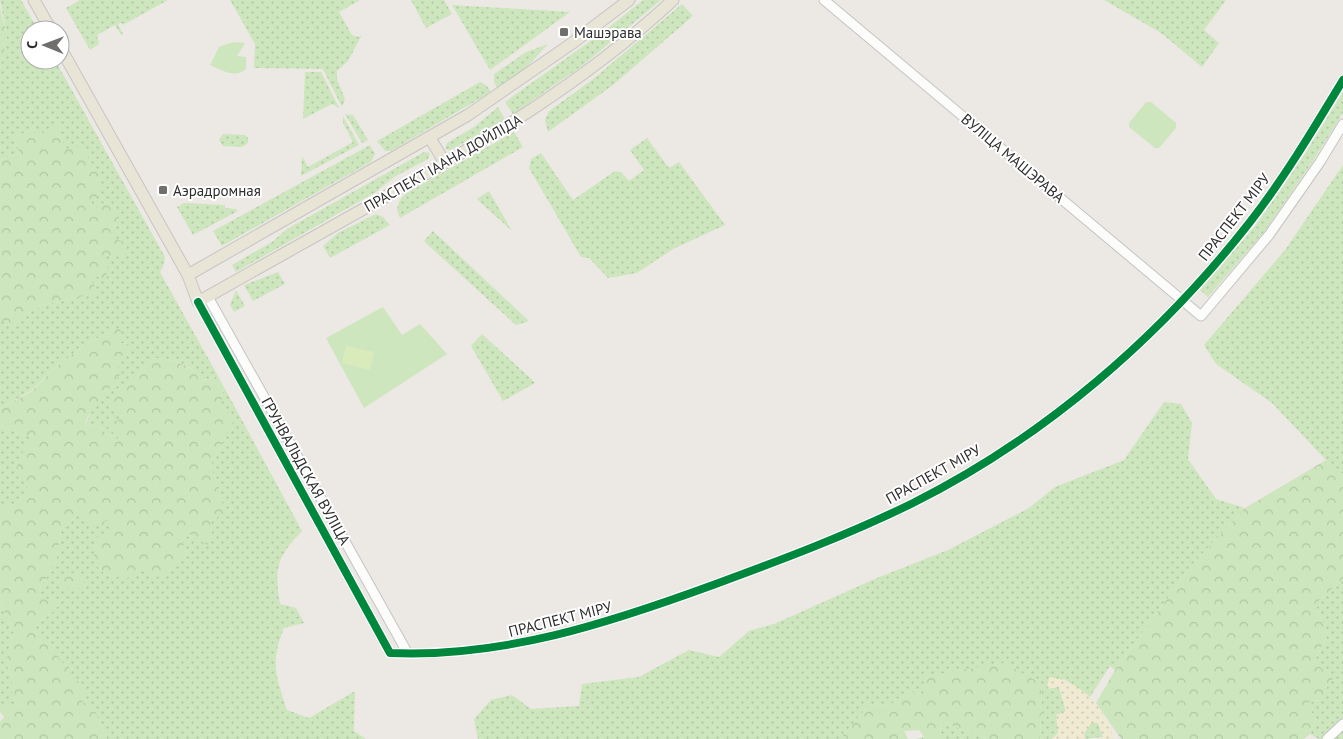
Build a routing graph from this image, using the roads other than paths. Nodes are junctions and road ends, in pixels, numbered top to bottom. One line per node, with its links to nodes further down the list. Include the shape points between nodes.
1 (34, 0): 5 (main road)
2 (629, 0): 9 (main road, ПРАСПЕКТ ІААНА ДОЙЛІДА, via 512,86)
3 (673, 0): 10 (main road, ПРАСПЕКТ ІААНА ДОЙЛІДА, via 587,73 528,114)
4 (824, 0): 13 (street, ВУЛІЦА МАШЭРАВА)
5 (45, 20)
6 (70, 65): 11 (main road, ГРУНВАЛЬДСКАЯ ВУЛІЦА)
7 (1343, 80): 13 (street, ПРАСПЕКТ МІРУ, via 1301,149 1251,221)
8 (1343, 124): 13 (street, ВУЛІЦА МАШЭРАВА, via 1269,235 1201,316)
9 (430, 138): 10 (main road); 11 (main road, ПРАСПЕКТ ІААНА ДОЙЛІДА)
10 (445, 163): 12 (main road, ПРАСПЕКТ ІААНА ДОЙЛІДА)
11 (188, 275): 12 (main road, ГРУНВАЛЬДСКАЯ ВУЛІЦА)
12 (203, 299): 14 (street, ГРУНВАЛЬДСКАЯ ВУЛІЦА); 15 (street, ГРУНВАЛЬДСКАЯ ВУЛІЦА)
13 (1184, 301): 15 (street, ПРАСПЕКТ МІРУ, via 1095,384 997,455 915,502 861,527 655,607 590,628 508,646)
14 (390, 652): 15 (street, ПРАСПЕКТ МІРУ)
15 (406, 652)
16 (1343, 724): 17 (street)
17 (1327, 739)

